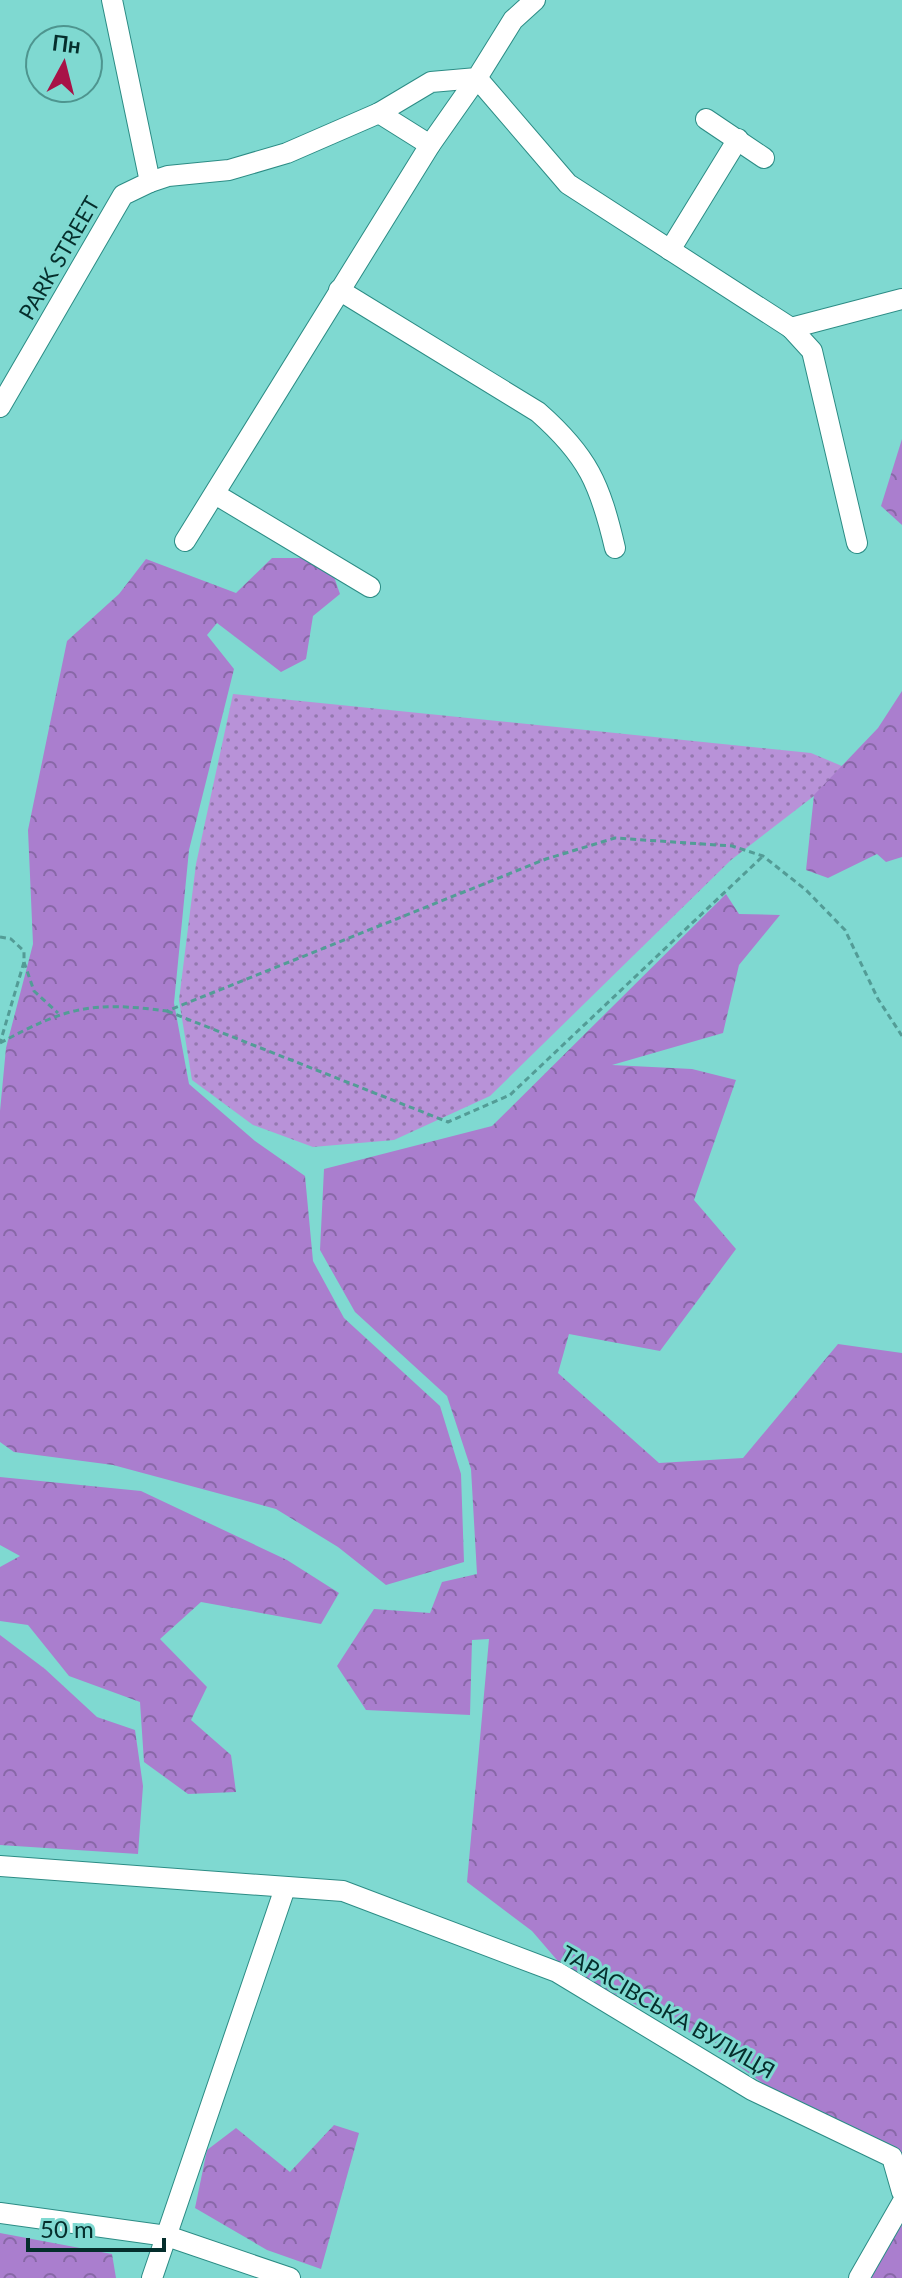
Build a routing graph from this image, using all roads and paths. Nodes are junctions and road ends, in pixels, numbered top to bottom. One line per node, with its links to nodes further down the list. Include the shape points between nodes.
1 (112, 0): 9 (street)
2 (535, 0): 3 (street, via 513,20)
3 (477, 78): 4 (street, via 431,82); 7 (street); 10 (street, via 568,184)
4 (379, 113): 7 (street); 9 (street, via 287,153 229,170)
5 (706, 119): 6 (street)
6 (738, 139): 8 (street); 10 (street)
7 (430, 145): 11 (street)
8 (764, 158)
9 (150, 182): 14 (street, PARK STREET, via 123,195)
10 (670, 250): 13 (street)
11 (339, 290): 15 (street); 18 (street, via 538,412 566,437 585,459)
12 (902, 299): 13 (street)
13 (791, 328): 17 (street, via 812,351)
14 (0, 407)
15 (215, 494): 16 (street); 19 (street)
16 (185, 541)
17 (857, 543)
18 (615, 548)
19 (370, 587)
20 (763, 856): 23 (path, via 732,846 615,838 546,859); 23 (path, via 510,1095 448,1122); 25 (path, via 845,930)
21 (0, 937): 22 (path, via 24,951)
22 (24, 962): 24 (path, via 34,991); 26 (path)
23 (167, 1011): 24 (path, via 129,1006)
24 (58, 1013): 26 (path)
25 (902, 1036)
26 (0, 1043)
27 (0, 1866): 28 (street, ТАРАСІВСЬКА ВУЛИЦЯ)
28 (285, 1888): 29 (street, ТАРАСІВСЬКА ВУЛИЦЯ, via 343,1891 557,1972 752,2090 892,2157); 32 (street)
29 (902, 2192)
30 (902, 2203): 35 (street)
31 (0, 2213): 32 (street)
32 (167, 2236): 33 (street); 34 (street)
33 (152, 2278)
34 (290, 2278)
35 (859, 2278)

